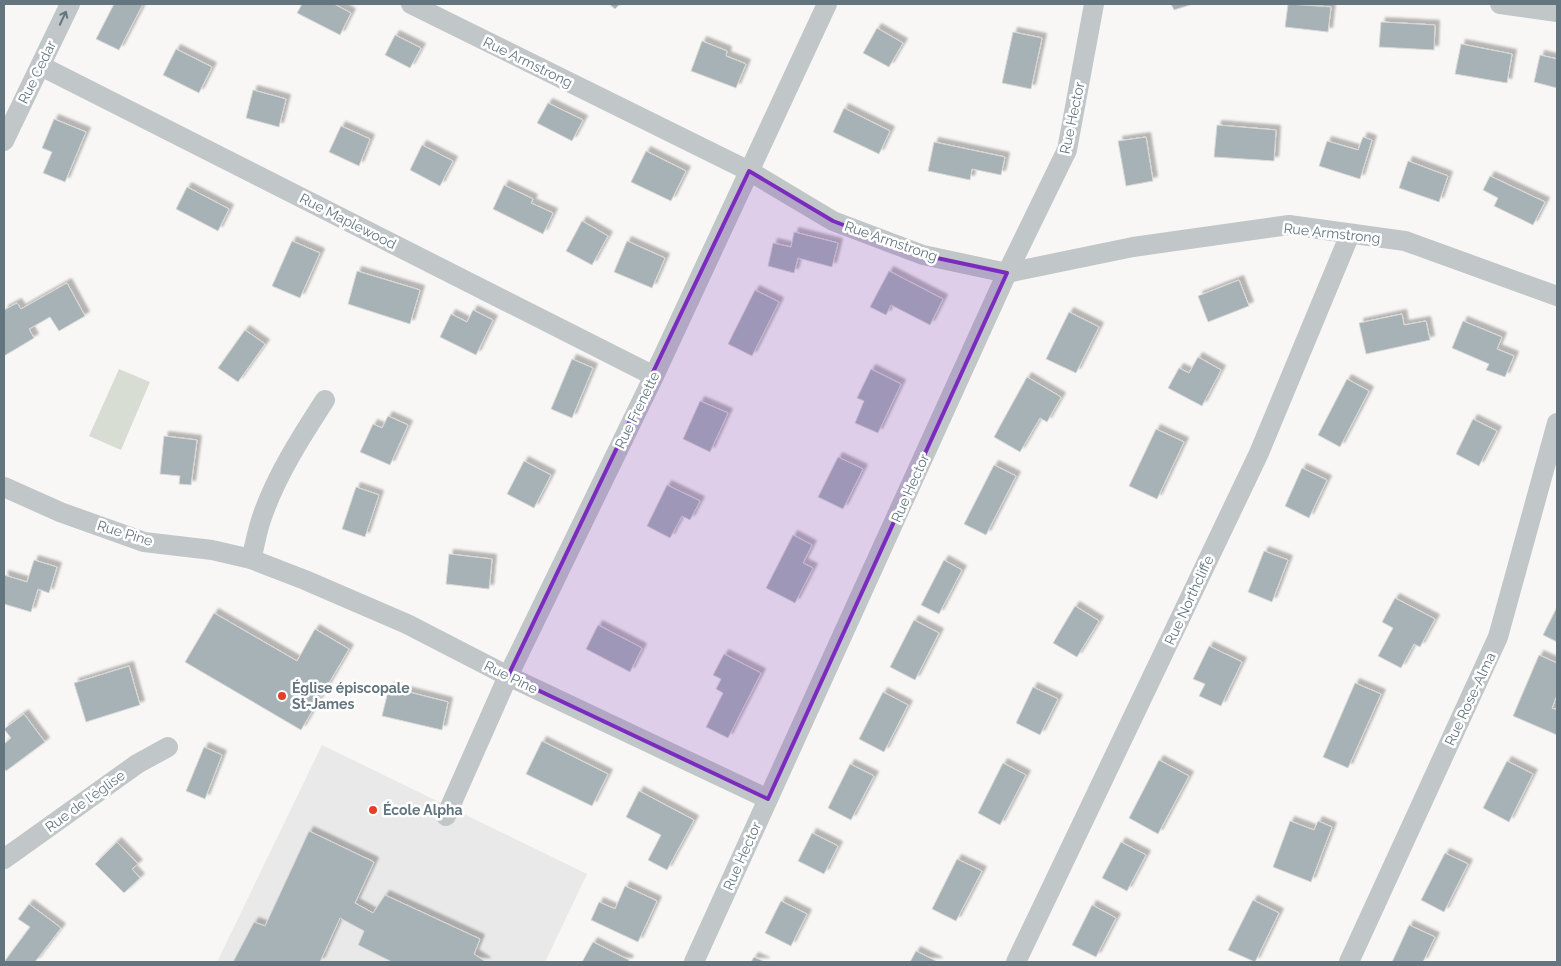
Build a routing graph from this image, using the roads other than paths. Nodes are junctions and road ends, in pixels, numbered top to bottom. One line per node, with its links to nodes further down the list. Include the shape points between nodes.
1 (70, 4): 7 (street, Rue Cedar, one-way to 1)
2 (411, 4): 9 (street, Rue Armstrong)
3 (827, 4): 9 (street, Rue Frenette)
4 (1094, 4): 11 (street, Rue Hector, via 1068,150)
5 (1500, 4): 6 (street)
6 (1557, 12)
7 (41, 66): 8 (street, Rue Cedar); 13 (street, Rue Maplewood)
8 (4, 141)
9 (749, 171): 11 (street, Rue Armstrong, via 833,221 923,255); 13 (street, Rue Frenette)
10 (1350, 234): 11 (street, Rue Armstrong, via 1289,226 1133,247); 12 (street, Rue Armstrong, via 1405,241); 24 (street, Rue Northcliffe, via 1259,452)
11 (1007, 273): 20 (street, Rue Hector)
12 (1557, 296)
13 (654, 376): 18 (street, Rue Frenette)
14 (325, 400): 17 (street, via 270,498)
15 (1557, 423): 25 (street, Rue Rose-Alma, via 1498,637)
16 (4, 487): 17 (street, Rue Pine, via 60,512 144,542 212,550)
17 (251, 559): 18 (street, Rue Pine, via 407,624)
18 (508, 676): 20 (street, Rue Pine); 21 (street, Rue Frenette)
19 (168, 747): 22 (street, Rue de l'église, via 137,764)
20 (768, 799): 23 (street, Rue Hector)
21 (446, 816)
22 (4, 859)
23 (694, 962)
24 (1016, 962)
25 (1349, 962)

